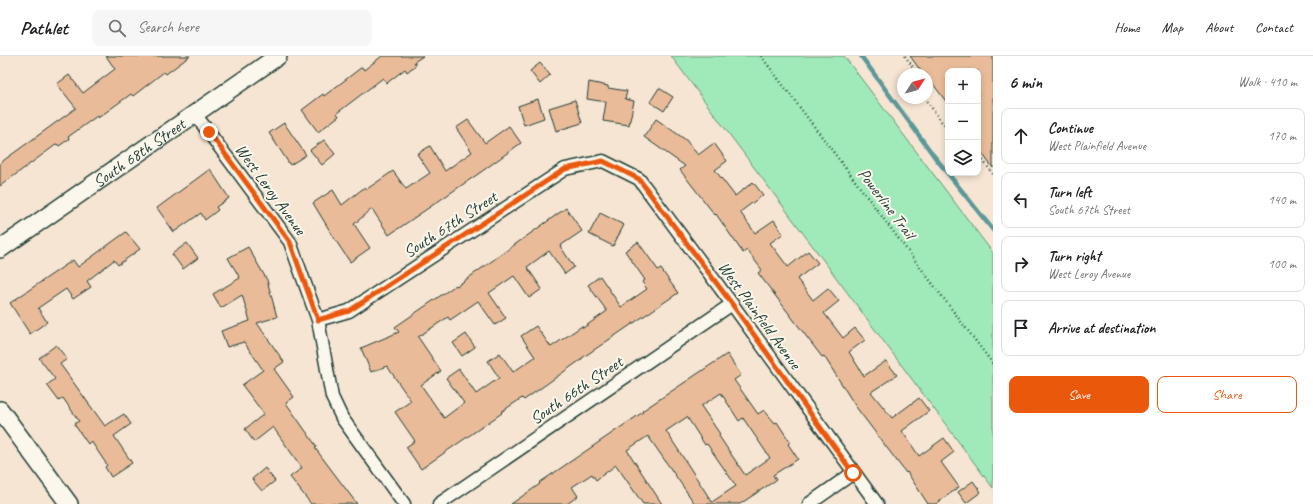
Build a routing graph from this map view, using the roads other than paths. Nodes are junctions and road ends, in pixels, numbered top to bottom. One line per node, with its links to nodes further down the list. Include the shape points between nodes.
1 (278, 56): 2 (street, South 68th Street)
2 (196, 114): 4 (street, South 68th Street); 6 (street, West Leroy Avenue, via 290,242)
3 (603, 161): 5 (street, West Plainfield Avenue, via 639,179); 6 (street, South 67th Street, via 565,169 349,311)
4 (0, 249)
5 (732, 304): 8 (street, West Plainfield Avenue); 11 (street, South 66th Street)
6 (318, 320): 10 (street, West Leroy Avenue, via 332,397 342,418)
7 (0, 410): 9 (street)
8 (853, 473): 12 (street); 13 (street, West Plainfield Avenue)
9 (69, 504)
10 (404, 504)
11 (439, 504)
12 (809, 504)
13 (877, 504)

